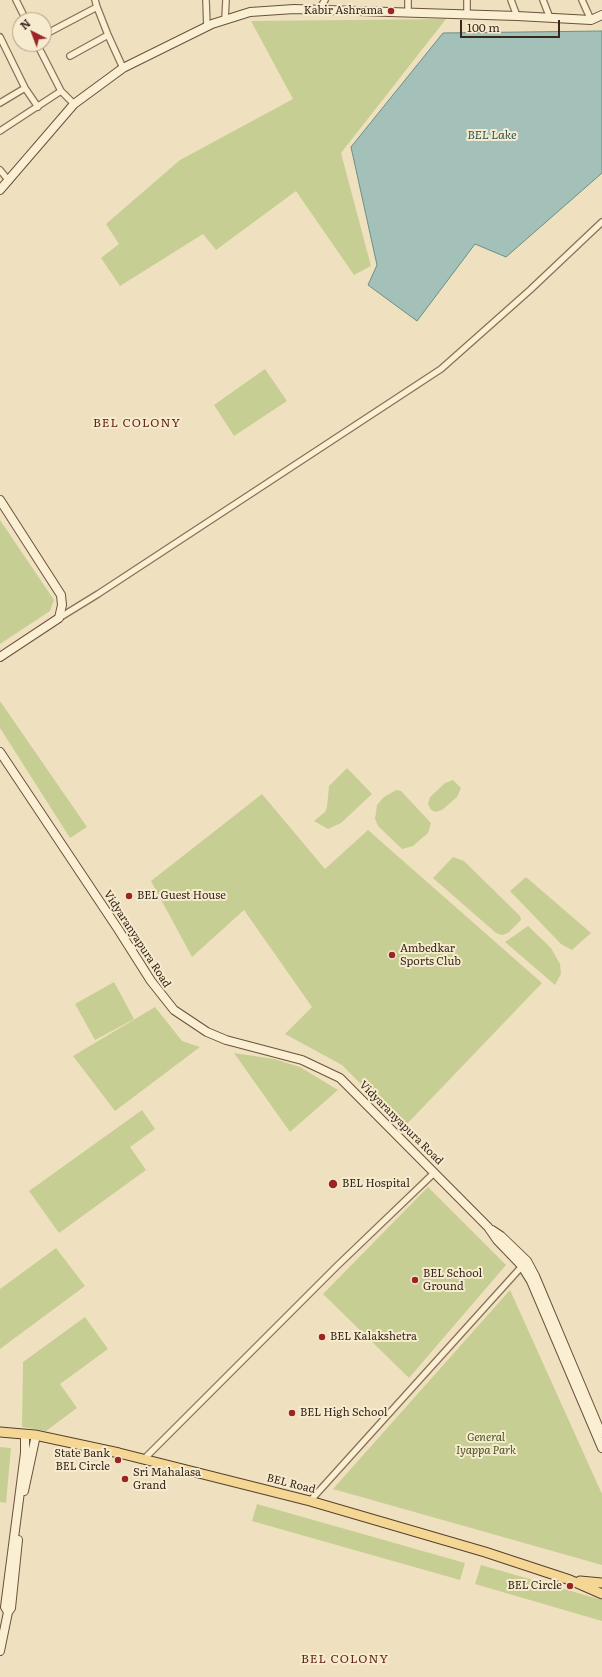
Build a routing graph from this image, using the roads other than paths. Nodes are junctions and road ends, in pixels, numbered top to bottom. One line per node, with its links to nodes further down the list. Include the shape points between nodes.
1 (16, 0): 13 (street)
2 (95, 0): 11 (street)
3 (206, 0): 21 (street)
4 (226, 0): 19 (street)
5 (325, 0): 12 (street)
6 (408, 0): 14 (street)
7 (468, 0): 15 (street)
8 (511, 0): 17 (street)
9 (543, 0): 18 (street)
10 (582, 0): 20 (street)
11 (98, 7): 22 (street); 23 (street)
12 (318, 11): 14 (main road); 19 (main road, via 294,9 250,12)
13 (22, 12)
14 (408, 12): 15 (main road)
15 (466, 14): 17 (main road)
16 (602, 15): 20 (main road)
17 (517, 16): 18 (main road)
18 (550, 18): 20 (main road)
19 (225, 20): 21 (main road)
20 (591, 20)
21 (207, 26): 27 (main road)
22 (52, 31)
23 (108, 35): 26 (street); 27 (street)
24 (0, 37): 28 (street)
25 (41, 52): 29 (street)
26 (70, 56)
27 (123, 68): 31 (main road)
28 (25, 88): 30 (street); 32 (street)
29 (61, 91): 31 (street); 32 (street)
30 (0, 104)
31 (74, 104): 35 (main road)
32 (38, 107): 33 (street)
33 (0, 131)
34 (0, 170): 35 (street)
35 (9, 181): 36 (main road)
36 (0, 190)
37 (602, 222): 39 (street, via 441,369)
38 (0, 500): 39 (main road, via 61,595)
39 (59, 618): 40 (main road)
40 (0, 657)
41 (0, 752): 42 (main road, Vidyaranyapura Road, via 118,928 150,981 174,1010 207,1032 226,1040 302,1060 340,1078)
42 (434, 1173): 43 (main road, Vidyaranyapura Road, via 488,1227 501,1236); 49 (street)
43 (524, 1263): 46 (main road, Vidyaranyapura Road, via 539,1283); 48 (main road, Vidyaranyapura Road); 50 (street)
44 (0, 1432): 45 (main road, BEL Road)
45 (25, 1434): 47 (main road, BEL Road); 54 (main road, via 25,1453 5,1607)
46 (602, 1434)
47 (36, 1435): 49 (main road, BEL Road); 54 (main road, via 21,1517 11,1608)
48 (602, 1448)
49 (144, 1459): 50 (main road, BEL Road)
50 (310, 1501): 51 (main road, BEL Road, via 485,1552)
51 (570, 1580): 52 (main road, BEL Road); 53 (main road, BEL Road)
52 (602, 1583)
53 (602, 1594)
54 (8, 1612): 55 (main road)
55 (0, 1651)

